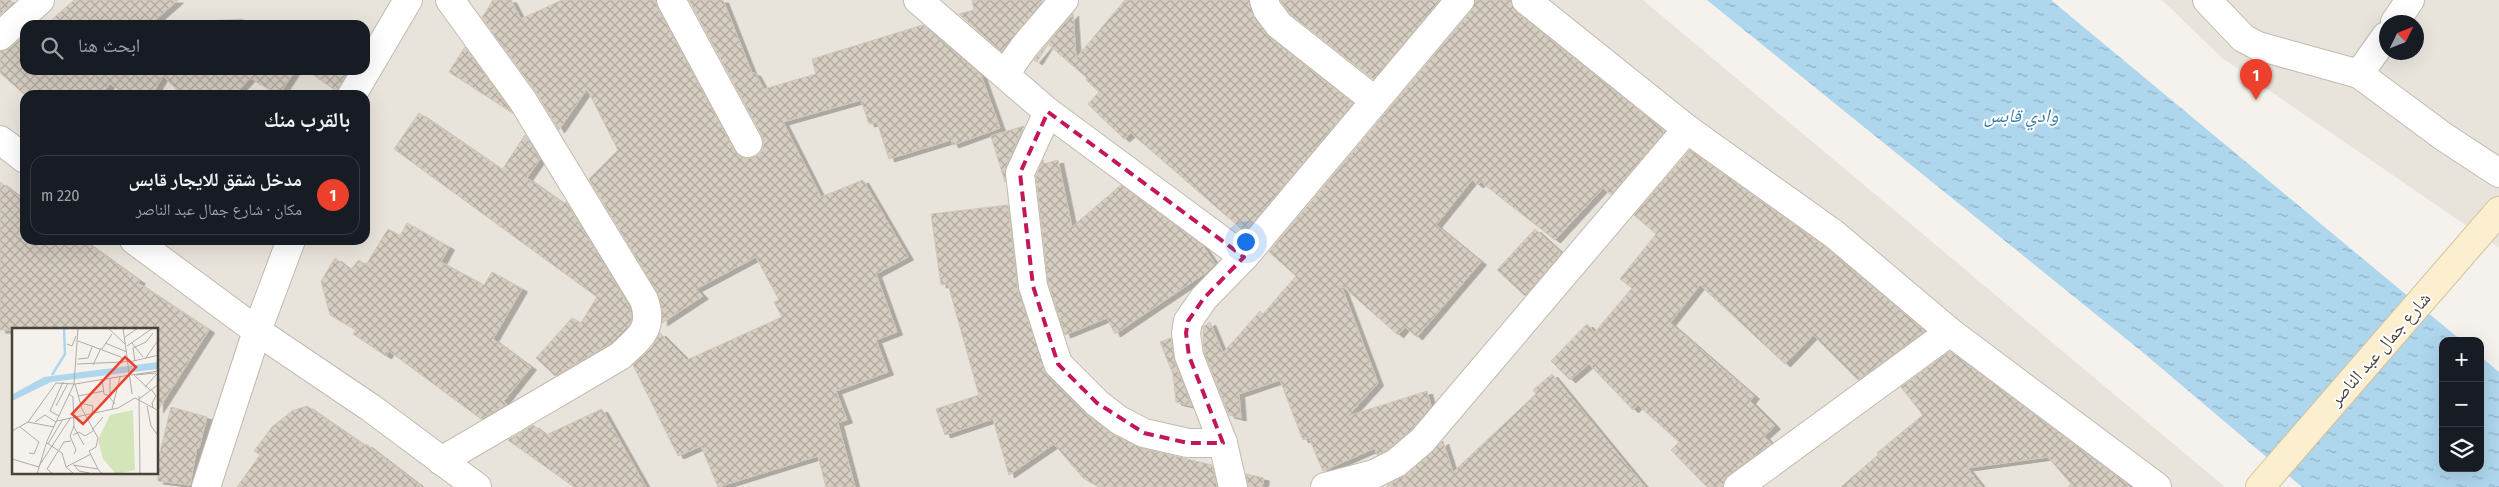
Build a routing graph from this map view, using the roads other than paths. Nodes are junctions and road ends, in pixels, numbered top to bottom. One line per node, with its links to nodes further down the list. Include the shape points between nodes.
1 (40, 0): 14 (street)
2 (408, 0): 16 (street)
3 (450, 0): 35 (street, via 523,101 644,300 648,323 643,334 620,356)
4 (671, 0): 25 (street)
5 (918, 0): 17 (street)
6 (1064, 0): 12 (street)
7 (1264, 0): 21 (street, via 1279,25)
8 (1460, 0): 21 (street)
9 (1526, 0): 23 (street)
10 (2207, 0): 18 (street, via 2243,38 2258,46)
11 (2410, 0): 13 (street)
12 (1041, 12): 17 (street)
13 (2400, 15)
14 (0, 36)
15 (2379, 46): 18 (street)
16 (370, 64)
17 (1004, 74): 22 (street)
18 (2358, 74): 27 (street)
19 (364, 75): 20 (street)
20 (355, 90)
21 (1374, 100): 31 (street)
22 (1048, 112): 31 (street); 34 (street, via 1020,173 1033,286 1058,364 1096,403 1118,420 1144,433 1188,443)
23 (1687, 129): 33 (street, via 1834,234); 39 (street, via 1422,441 1396,463 1374,474)
24 (0, 140): 26 (street)
25 (748, 143)
26 (20, 155)
27 (2499, 173)
28 (2499, 211): 42 (main road, شارع جمال عبد الناصر)
29 (141, 245): 32 (street)
30 (289, 245): 32 (street)
31 (1244, 256): 34 (street, via 1204,298 1188,321 1186,334 1189,356)
32 (257, 331): 35 (street, via 371,408); 36 (street)
33 (1950, 332): 40 (street); 41 (street)
34 (1223, 443): 38 (street)
35 (441, 461): 37 (street)
36 (206, 487)
37 (477, 487)
38 (1233, 487)
39 (1325, 487)
40 (1738, 487)
41 (2157, 487)
42 (2260, 487)

